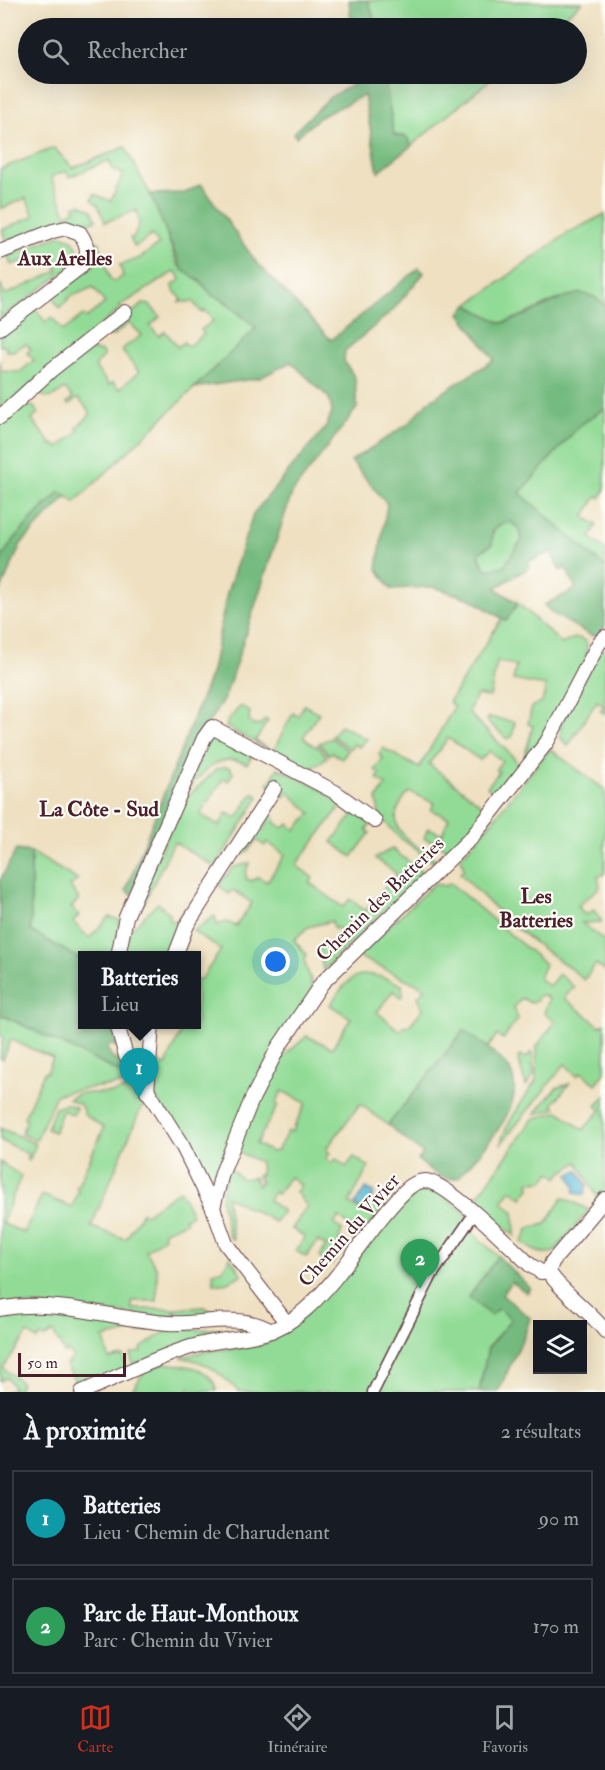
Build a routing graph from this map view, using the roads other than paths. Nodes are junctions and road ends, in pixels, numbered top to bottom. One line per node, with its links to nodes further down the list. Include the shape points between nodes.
1 (0, 252): 3 (street, via 66,228 80,233 88,249 78,268)
2 (125, 312): 4 (street, via 50,370)
3 (0, 328)
4 (0, 417)
5 (605, 637): 14 (street, Chemin des Batteries, via 547,742 472,837 322,983 278,1048 252,1099 222,1173)
6 (274, 789): 9 (street, via 187,925)
7 (375, 821): 8 (street, via 335,792 212,727 126,917)
8 (119, 951)
9 (177, 951)
10 (118, 1029): 12 (street, via 126,1056)
11 (152, 1029): 12 (street)
12 (147, 1092): 14 (street, via 183,1147)
13 (605, 1199): 16 (street, via 552,1262)
14 (213, 1208): 18 (street, via 226,1244)
15 (474, 1214): 16 (street, Chemin du Vivier, via 530,1265 541,1272); 18 (street, Chemin du Vivier, via 434,1183 415,1183 328,1287); 22 (street, via 435,1270)
16 (549, 1271): 20 (street, Chemin du Vivier, via 551,1278)
17 (0, 1309): 19 (street, via 64,1306 167,1323 248,1322)
18 (286, 1323): 19 (street, Chemin du Vivier)
19 (271, 1331): 21 (street, Chemin du Vivier, via 193,1346)
20 (605, 1331)
21 (82, 1392)
22 (373, 1392)

